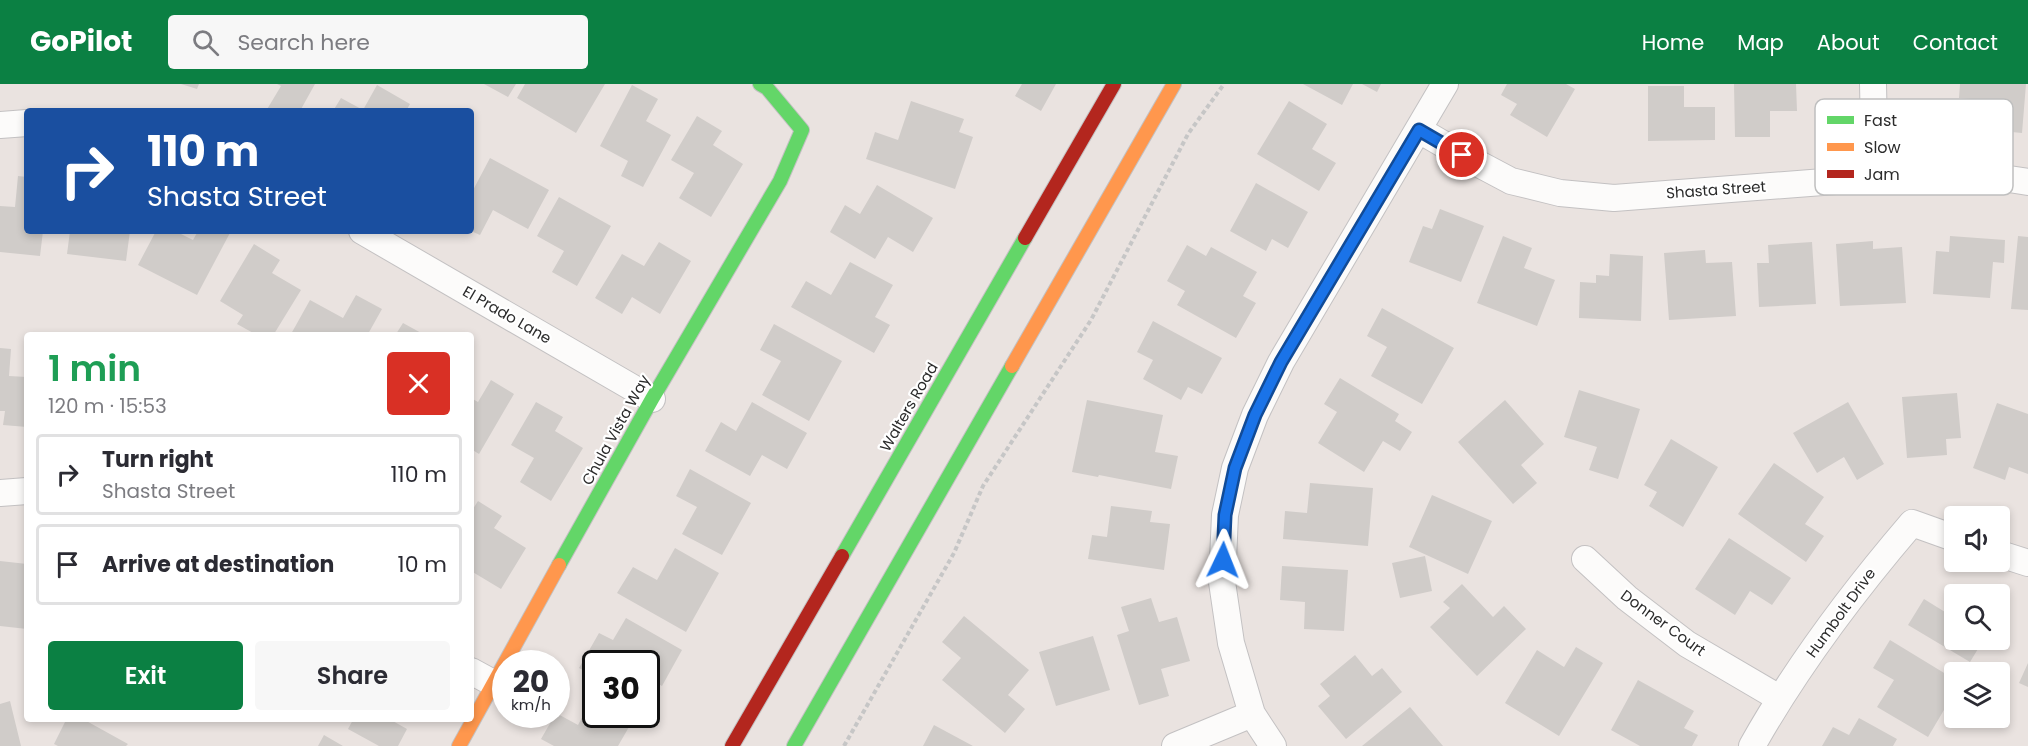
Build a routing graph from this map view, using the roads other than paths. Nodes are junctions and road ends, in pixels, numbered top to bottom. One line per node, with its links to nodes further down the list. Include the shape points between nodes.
1 (760, 84): 14 (main road, Chula Vista Way, via 802,130 780,181)
2 (1114, 84): 30 (main road, Walters Road)
3 (1174, 84): 31 (main road)
4 (1445, 84): 9 (street)
5 (1873, 84): 6 (street)
6 (1873, 99)
7 (24, 123): 8 (street)
8 (0, 125)
9 (1419, 130): 12 (street, Shasta Street, via 1511,181 1560,193 1614,198); 26 (street, via 1281,362 1235,468 1225,515 1222,582 1231,643)
10 (2013, 180): 11 (street, Shasta Street)
11 (2028, 182)
12 (1815, 183)
13 (367, 234): 14 (street, El Prado Lane)
14 (652, 399): 21 (main road, Chula Vista Way)
15 (24, 491): 16 (street)
16 (0, 493)
17 (1944, 534): 25 (street, Humbolt Drive, via 1912,523 1866,577)
18 (2010, 557): 20 (street)
19 (1585, 559): 25 (street, Donner Court, via 1627,598 1687,644)
20 (2028, 563)
21 (512, 650)
22 (474, 673): 23 (street)
23 (492, 682)
24 (492, 687): 27 (main road, Chula Vista Way)
25 (1779, 698): 34 (street, Humbolt Drive)
26 (1252, 714): 32 (street); 33 (street)
27 (474, 719)
28 (472, 722): 29 (main road, Chula Vista Way)
29 (459, 746)
30 (732, 746)
31 (794, 746)
32 (1175, 746)
33 (1272, 746)
34 (1752, 746)

